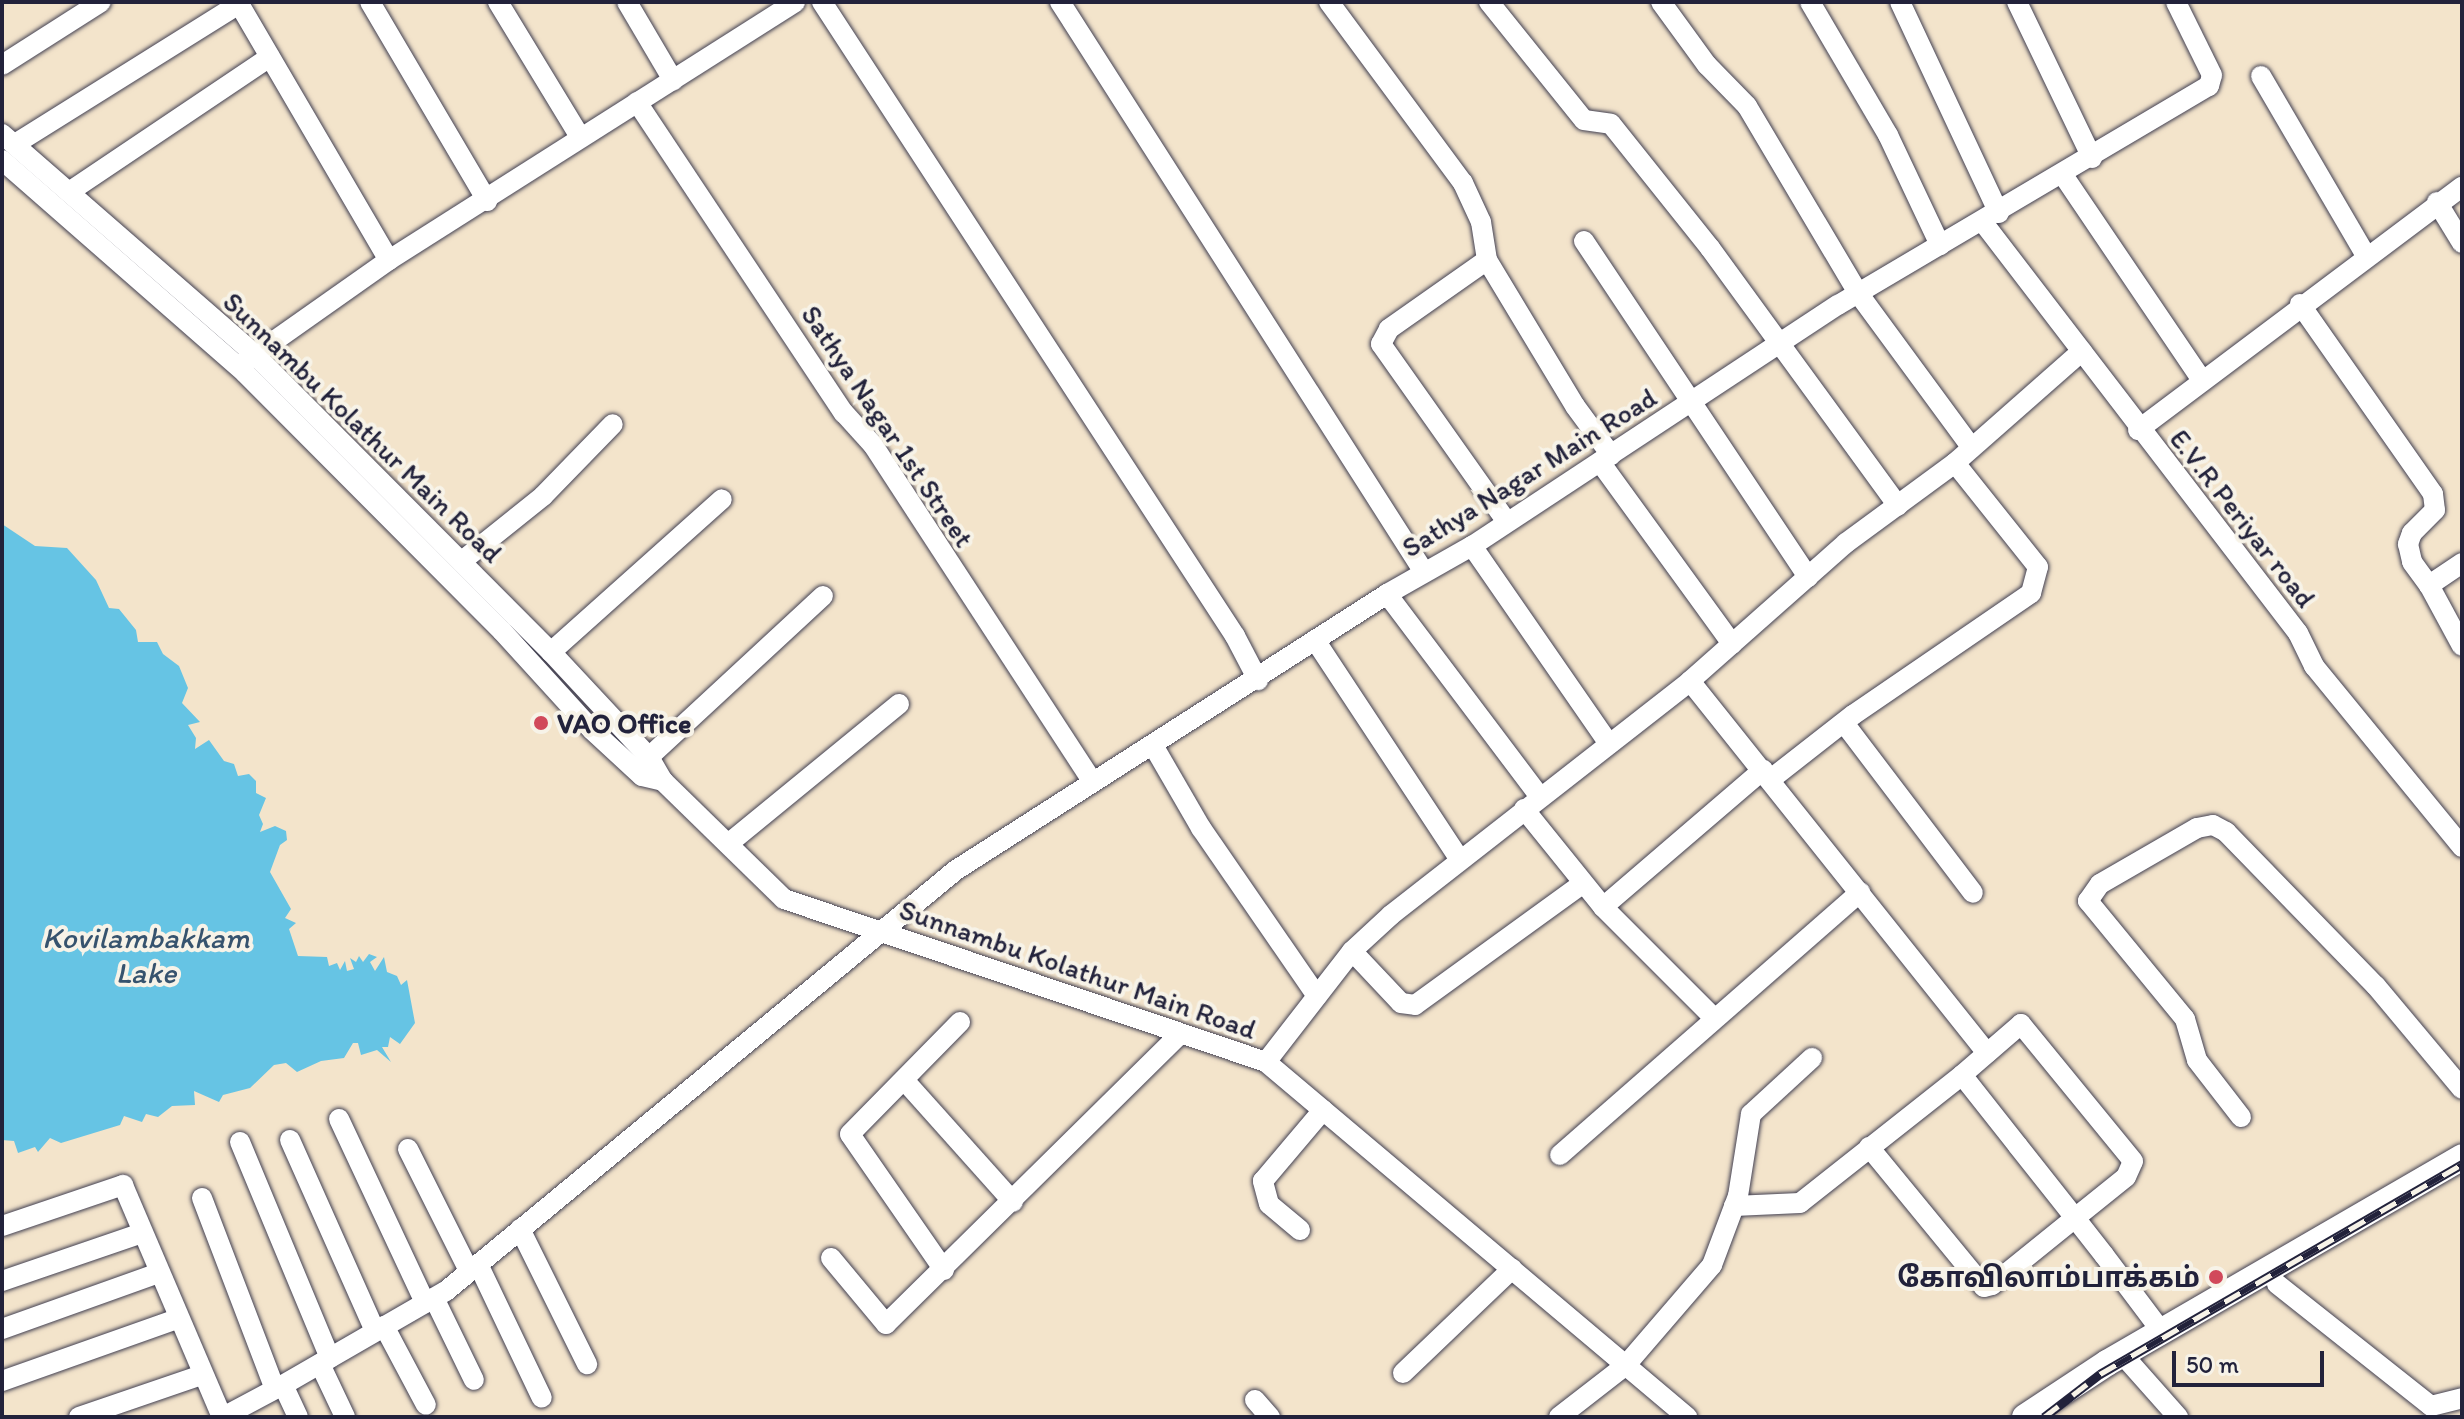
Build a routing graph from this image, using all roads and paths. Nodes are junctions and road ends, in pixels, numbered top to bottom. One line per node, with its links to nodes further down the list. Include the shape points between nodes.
1 (101, 2): 18 (street)
2 (370, 2): 28 (street)
3 (498, 2): 22 (street)
4 (627, 2): 20 (street)
5 (795, 2): 16 (street)
6 (822, 2): 65 (street, via 1235,636)
7 (1060, 2): 56 (street)
8 (1329, 2): 36 (street, via 1463,183 1481,222)
9 (1489, 2): 39 (street, via 1584,120 1611,124)
10 (1661, 2): 37 (street, via 1707,65 1747,106)
11 (1810, 2): 33 (street, via 1888,135)
12 (1900, 2): 30 (street, E.V.R Periyar road)
13 (2017, 2): 24 (street)
14 (2176, 2): 24 (street, Sathya Nagar Main Road, via 2212,75 2209,86)
15 (238, 3): 17 (street); 23 (street)
16 (764, 10): 20 (street)
17 (270, 57): 27 (street); 35 (street)
18 (2, 65)
19 (2261, 76): 34 (street)
20 (673, 80): 21 (street)
21 (637, 102): 22 (street); 74 (street, Sathya Nagar 1st Street, via 844,413 873,445)
22 (580, 137): 28 (street)
23 (6, 146): 27 (street, Sunnambu Kolathur Main Road); 41 (street, Sunnambu Kolathur Main Road)
24 (2092, 158): 25 (street, Sathya Nagar Main Road)
25 (2063, 175): 30 (street, Sathya Nagar Main Road); 42 (street)
26 (2462, 187): 29 (street)
27 (69, 192): 41 (street, Sunnambu Kolathur Main Road)
28 (487, 201): 35 (street)
29 (2437, 202): 32 (street); 34 (street)
30 (1991, 217): 33 (street, Sathya Nagar Main Road); 40 (street, E.V.R Periyar road)
31 (1584, 241): 43 (street)
32 (2462, 243)
33 (1940, 245): 37 (street, Sathya Nagar Main Road)
34 (2366, 256): 38 (street)
35 (389, 260): 41 (street)
36 (1487, 260): 47 (street); 52 (street, via 1389,329 1381,344)
37 (1858, 293): 39 (street, Sathya Nagar Main Road); 46 (street)
38 (2300, 304): 42 (street); 58 (street, via 2433,494 2435,510 2408,544 2412,562)
39 (1777, 343): 43 (street, Sathya Nagar Main Road); 51 (street)
40 (2082, 351): 45 (street, E.V.R Periyar road); 46 (street)
41 (245, 360): 49 (street, Sunnambu Kolathur Main Road)
42 (2202, 380): 45 (street)
43 (1691, 404): 47 (street, Sathya Nagar Main Road); 57 (street)
44 (613, 424): 54 (street, via 543,496)
45 (2138, 430): 77 (street, E.V.R Periyar road, via 2298,633 2314,666)
46 (1971, 447): 48 (street)
47 (1606, 458): 52 (street, Sathya Nagar Main Road); 62 (street)
48 (1955, 463): 51 (street); 68 (street, via 2038,567 2038,580 2031,593)
49 (380, 493): 54 (street, Sunnambu Kolathur Main Road); 73 (street, Sunnambu Kolathur Main Road, via 592,730 642,776)
50 (722, 499): 64 (street)
51 (1898, 506): 57 (street)
52 (1507, 522): 53 (street, Sathya Nagar Main Road)
53 (1472, 546): 56 (street, Sathya Nagar Main Road); 69 (street)
54 (462, 561): 64 (street, Sunnambu Kolathur Main Road)
55 (2462, 563): 58 (street)
56 (1424, 572): 59 (street, Sathya Nagar Main Road)
57 (1808, 577): 62 (street)
58 (2429, 585): 63 (street)
59 (1387, 594): 61 (street, Sathya Nagar Main Road); 75 (street)
60 (823, 596): 71 (street)
61 (1315, 640): 65 (street, Sathya Nagar Main Road); 78 (street)
62 (1732, 644): 66 (street)
63 (2462, 646)
64 (551, 652): 71 (street, Sunnambu Kolathur Main Road)
65 (1258, 680): 70 (street, Sathya Nagar Main Road)
66 (1690, 681): 69 (street); 72 (street)
67 (899, 704): 76 (street)
68 (1844, 723): 72 (street); 81 (street)
69 (1609, 744): 75 (street)
70 (1154, 747): 74 (street, Sathya Nagar Main Road); 85 (street, via 1209,839)
71 (649, 757): 73 (street, Sunnambu Kolathur Main Road)
72 (1767, 774): 80 (street); 82 (street)
73 (663, 781): 76 (street, Sunnambu Kolathur Main Road)
74 (1093, 782): 83 (street, Sathya Nagar Main Road, via 956,870)
75 (1532, 803): 78 (street); 79 (street)
76 (728, 844): 83 (street, Sunnambu Kolathur Main Road, via 784,899)
77 (2462, 847)
78 (1460, 860): 84 (street)
79 (1582, 884): 82 (street); 84 (street, via 1415,1005 1401,1003)
80 (1860, 892): 86 (street); 89 (street)
81 (1973, 893)
82 (1603, 907): 86 (street)
83 (885, 933): 88 (street, Sunnambu Kolathur Main Road); 110 (street, Sathya Nagar Main Road)
84 (1352, 951): 85 (street)
85 (1317, 996): 91 (street)
86 (1714, 1018): 102 (street)
87 (960, 1022): 93 (street)
88 (1178, 1036): 91 (street, Sunnambu Kolathur Main Road); 106 (street)
89 (1987, 1053): 92 (street); 108 (street, via 2021,1024 2133,1161 2126,1177)
90 (1812, 1058): 107 (street, via 1751,1114)
91 (1266, 1062): 95 (street, Sunnambu Kolathur Main Road)
92 (1962, 1075): 100 (street); 108 (street)
93 (905, 1081): 106 (street); 116 (street, via 850,1134)
94 (2462, 1089): 96 (street, via 2376,986 2226,832 2213,825 2197,828 2100,884 2088,901 2185,1019 2197,1060)
95 (1323, 1110): 111 (street, via 1263,1181 1269,1204); 115 (street, Sunnambu Kolathur Main Road)
96 (2241, 1117)
97 (339, 1119): 120 (street)
98 (290, 1140): 123 (street)
99 (240, 1142): 125 (street)
100 (1869, 1147): 107 (street, via 1800,1203); 108 (street, via 1984,1287)
101 (408, 1149): 114 (street)
102 (1560, 1155)
103 (2462, 1157): 124 (main road)
104 (2462, 1177): 119 (main road)
105 (202, 1198): 133 (street)
106 (1013, 1202): 116 (street)
107 (1734, 1206): 128 (street, via 1712,1265)
108 (2075, 1218): 124 (street)
109 (2, 1226): 112 (street, via 123,1185)
110 (520, 1229): 114 (street, Sathya Nagar Main Road); 127 (street)
111 (1300, 1230)
112 (142, 1233): 117 (street); 118 (street)
113 (831, 1258): 116 (street, via 886,1324)
114 (474, 1267): 120 (street, Sathya Nagar Main Road); 134 (street)
115 (1512, 1269): 128 (street, Sunnambu Kolathur Main Road); 129 (street)
116 (944, 1270)
117 (158, 1273): 121 (street); 122 (street)
118 (2, 1281)
119 (2277, 1284): 126 (main road); 138 (street)
120 (429, 1300): 123 (street, Sathya Nagar Main Road); 131 (street)
121 (177, 1319): 130 (street); 132 (street)
122 (2, 1329)
123 (379, 1329): 125 (street, Sathya Nagar Main Road); 137 (street)
124 (2162, 1332): 126 (main road)
125 (325, 1361): 133 (street, Sathya Nagar Main Road); 142 (street)
126 (2127, 1361): 146 (main road); 147 (main road); 148 (street)
127 (587, 1364)
128 (1626, 1365): 144 (street); 145 (street, Sunnambu Kolathur Main Road)
129 (1403, 1373)
130 (202, 1375): 139 (street); 140 (street)
131 (474, 1380)
132 (2, 1381)
133 (279, 1387): 140 (street, Sathya Nagar Main Road); 141 (street)
134 (542, 1398)
135 (2462, 1398): 138 (street)
136 (1255, 1400): 143 (street)
137 (426, 1405)
138 (2438, 1412)
139 (79, 1417)
140 (222, 1417)
141 (298, 1417)
142 (345, 1417)
143 (1270, 1417)
144 (1559, 1417)
145 (1687, 1417)
146 (2025, 1417)
147 (2055, 1417)
148 (2178, 1417)

